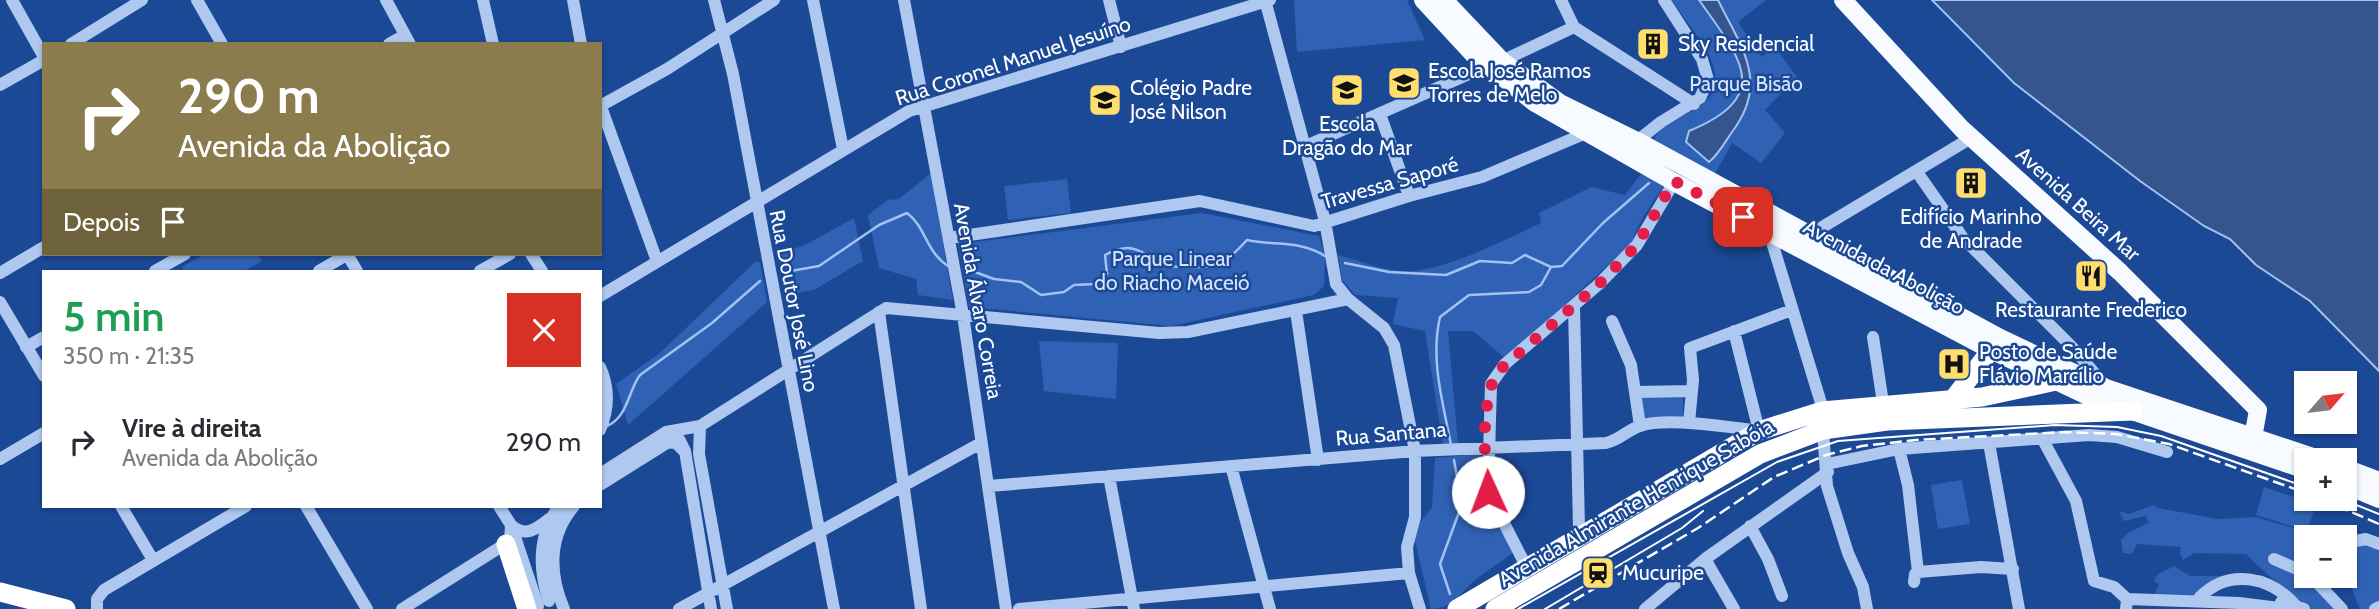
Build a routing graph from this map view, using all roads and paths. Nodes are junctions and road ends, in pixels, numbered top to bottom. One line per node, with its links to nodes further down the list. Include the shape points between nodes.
1 (12, 0): 26 (street)
2 (142, 0): 21 (street)
3 (197, 0): 22 (street)
4 (386, 0): 20 (street)
5 (483, 0): 23 (street)
6 (573, 0): 24 (street)
7 (714, 0): 19 (street, Rua Doutor José Lino)
8 (774, 0): 19 (street)
9 (813, 0): 40 (street)
10 (904, 0): 33 (street, Avenida Álvaro Correia)
11 (1109, 0): 25 (street)
12 (1267, 0): 25 (street, Rua Coronel Manuel Jesuíno); 39 (street)
13 (1423, 0): 28 (main road, Avenida da Abolição)
14 (1444, 0): 28 (main road, Avenida da Abolição)
15 (1561, 0): 18 (street)
16 (1664, 0): 32 (street, via 1706,69 1706,91)
17 (1843, 0): 37 (main road, Avenida Beira Mar)
18 (1574, 27): 28 (street); 32 (street)
19 (722, 32): 31 (street); 44 (street, Rua Doutor José Lino)
20 (408, 39)
21 (74, 42)
22 (221, 42)
23 (493, 42)
24 (581, 42)
25 (1121, 47): 33 (street, Rua Coronel Manuel Jesuíno)
26 (42, 54)
27 (42, 59): 29 (street)
28 (1495, 63): 30 (main road, Avenida da Abolição); 35 (street)
29 (0, 85)
30 (1539, 97): 36 (main road, Avenida da Abolição); 38 (main road, Avenida da Abolição)
31 (602, 104)
32 (1694, 104): 38 (street)
33 (923, 107): 40 (street, Rua Coronel Manuel Jesuíno); 49 (street, Avenida Álvaro Correia)
34 (602, 110): 54 (street)
35 (1380, 114): 39 (street); 43 (street)
36 (1586, 132): 42 (main road, Avenida da Abolição); 43 (street, Travessa Saporé, via 1482,177)
37 (1971, 138): 41 (street); 95 (main road, Avenida Beira Mar, via 2127,278 2259,410)
38 (1637, 142): 45 (main road, Avenida da Abolição)
39 (1306, 146): 46 (street)
40 (843, 149): 44 (street, Rua Coronel Manuel Jesuíno)
41 (1917, 172): 48 (street); 78 (street, via 1962,238 2072,347)
42 (1674, 181): 47 (main road, Avenida da Abolição); 62 (street, via 1637,245)
43 (1409, 196): 46 (street, Travessa Saporé)
44 (755, 202): 54 (street, Rua Coronel Manuel Jesuíno); 73 (street, Rua Doutor José Lino)
45 (1762, 209): 47 (street); 48 (main road, Avenida da Abolição)
46 (1325, 221): 49 (street, Travessa Saporé, via 1314,226 1200,201); 60 (street, via 1336,284)
47 (1768, 230): 63 (street); 72 (main road, Avenida da Abolição)
48 (1809, 235): 76 (main road, Avenida da Abolição, via 2000,338)
49 (949, 238): 66 (street, Avenida Álvaro Correia)
50 (42, 248): 58 (street)
51 (181, 256): 55 (street)
52 (344, 256): 56 (street)
53 (507, 256): 57 (street)
54 (657, 261): 59 (street, Rua Coronel Manuel Jesuíno)
55 (162, 265)
56 (321, 270)
57 (483, 270)
58 (0, 273)
59 (602, 295)
60 (1348, 299): 64 (street); 99 (street, via 1390,337)
61 (0, 302): 71 (street)
62 (1574, 307): 96 (street); 97 (street, via 1496,373 1491,384)
63 (1792, 310): 68 (street); 84 (street)
64 (1296, 311): 66 (street, via 1188,332 1159,333); 104 (street)
65 (879, 312): 66 (street, via 897,307); 73 (street); 112 (street)
66 (963, 315): 93 (street, Avenida Álvaro Correia)
67 (1612, 321): 80 (street, via 1631,365)
68 (1734, 331): 79 (street, via 1690,348); 89 (street)
69 (1873, 337): 82 (street)
70 (42, 338): 71 (street)
71 (26, 347): 75 (street)
72 (1991, 349): 77 (main road, Avenida da Abolição); 81 (highway)
73 (788, 368): 87 (street); 121 (street, Rua Doutor José Lino)
74 (602, 372): 86 (street, via 607,385)
75 (42, 373)
76 (2087, 379): 77 (highway, Avenida Almirante Henrique Sabóia); 78 (main road, Avenida da Abolição)
77 (2056, 381): 81 (highway, Avenida Almirante Henrique Sabóia, via 1996,395); 83 (main road, Avenida da Abolição)
78 (2106, 388): 95 (main road, Avenida da Abolição)
79 (1691, 391): 80 (street); 85 (street)
80 (1636, 392): 88 (street)
81 (1954, 398): 82 (highway, Avenida Almirante Henrique Sabóia)
82 (1883, 403): 84 (highway, Avenida Almirante Henrique Sabóia)
83 (2133, 411): 84 (highway, Avenida Almirante Henrique Sabóia); 95 (main road, Avenida da Abolição)
84 (1823, 420): 89 (highway, Avenida Almirante Henrique Sabóia); 107 (street); 159 (highway, Avenida Almirante Henrique Sabóia)
85 (1689, 424): 88 (street, Rua Santana); 89 (street, Rua Santana)
86 (602, 425)
87 (700, 426): 90 (street); 133 (street, via 699,454)
88 (1640, 426): 96 (street, Rua Santana, via 1616,441)
89 (1759, 431): 123 (highway, Avenida Almirante Henrique Sabóia)
90 (666, 432): 100 (street, via 677,435); 108 (street)
91 (42, 434): 103 (street)
92 (2043, 440): 94 (street); 101 (street, via 2117,437); 141 (street, via 2076,501 2094,581 2114,587)
93 (981, 443): 112 (street); 113 (street, Avenida Álvaro Correia)
94 (1989, 443): 98 (street); 131 (street)
95 (2253, 443): 102 (main road); 105 (main road)
96 (1576, 444): 97 (street, Rua Santana); 123 (street)
97 (1487, 447): 99 (street, Rua Santana); 129 (street, via 1488,492)
98 (1899, 449): 107 (street); 131 (street, via 1908,485 1916,577 1981,567)
99 (1415, 450): 104 (street, Rua Santana); 132 (street)
100 (685, 451): 111 (street, via 675,442 667,443); 137 (street)
101 (2167, 452)
102 (2294, 453)
103 (0, 459)
104 (1318, 460): 106 (street, Rua Santana)
105 (2294, 464)
106 (1231, 466): 109 (street, Rua Santana); 134 (street)
107 (1828, 468): 120 (street); 162 (street, via 1827,486)
108 (602, 473)
109 (1109, 476): 113 (street, Rua Santana); 140 (street)
110 (2362, 483): 114 (main road)
111 (602, 484)
112 (902, 485): 121 (street); 153 (street)
113 (989, 486): 154 (street, Avenida Álvaro Correia)
114 (2379, 499)
115 (122, 508): 128 (street)
116 (243, 508): 128 (street)
117 (307, 508): 146 (street)
118 (500, 508): 122 (street)
119 (564, 510): 122 (street, via 530,532); 142 (street, via 541,554); 148 (street, via 553,558)
120 (1750, 526): 126 (street); 138 (street)
121 (818, 531): 133 (street); 152 (street, Rua Doutor José Lino)
122 (508, 535): 142 (highway); 147 (street)
123 (1583, 535): 129 (highway, Avenida Almirante Henrique Sabóia)
124 (2357, 541): 125 (street)
125 (2379, 544)
126 (1705, 559): 160 (street); 161 (street)
127 (2274, 559): 130 (street)
128 (153, 560): 145 (street, via 104,590)
129 (1527, 568): 158 (highway, Avenida Almirante Henrique Sabóia)
130 (2294, 568)
131 (2013, 569): 163 (street)
132 (1409, 573): 134 (street); 157 (street)
133 (723, 585): 137 (street); 151 (street)
134 (1264, 586): 140 (street); 156 (street)
135 (2322, 588): 164 (street)
136 (0, 592): 144 (highway)
137 (708, 593): 149 (street); 150 (street)
138 (1782, 596)
139 (2155, 597): 143 (street, via 2240,596)
140 (1133, 604): 155 (street)
141 (2126, 604): 143 (street, via 2239,603)
142 (538, 605)
143 (2296, 608)
144 (66, 609)
145 (97, 609)
146 (367, 609)
147 (402, 609)
148 (564, 609)
149 (680, 609)
150 (711, 609)
151 (727, 609)
152 (834, 609)
153 (921, 609)
154 (1006, 609)
155 (1020, 609)
156 (1270, 609)
157 (1420, 609)
158 (1457, 609)
159 (1495, 609)
160 (1645, 609)
161 (1734, 609)
162 (1867, 609)
163 (2019, 609)
164 (2342, 609)

